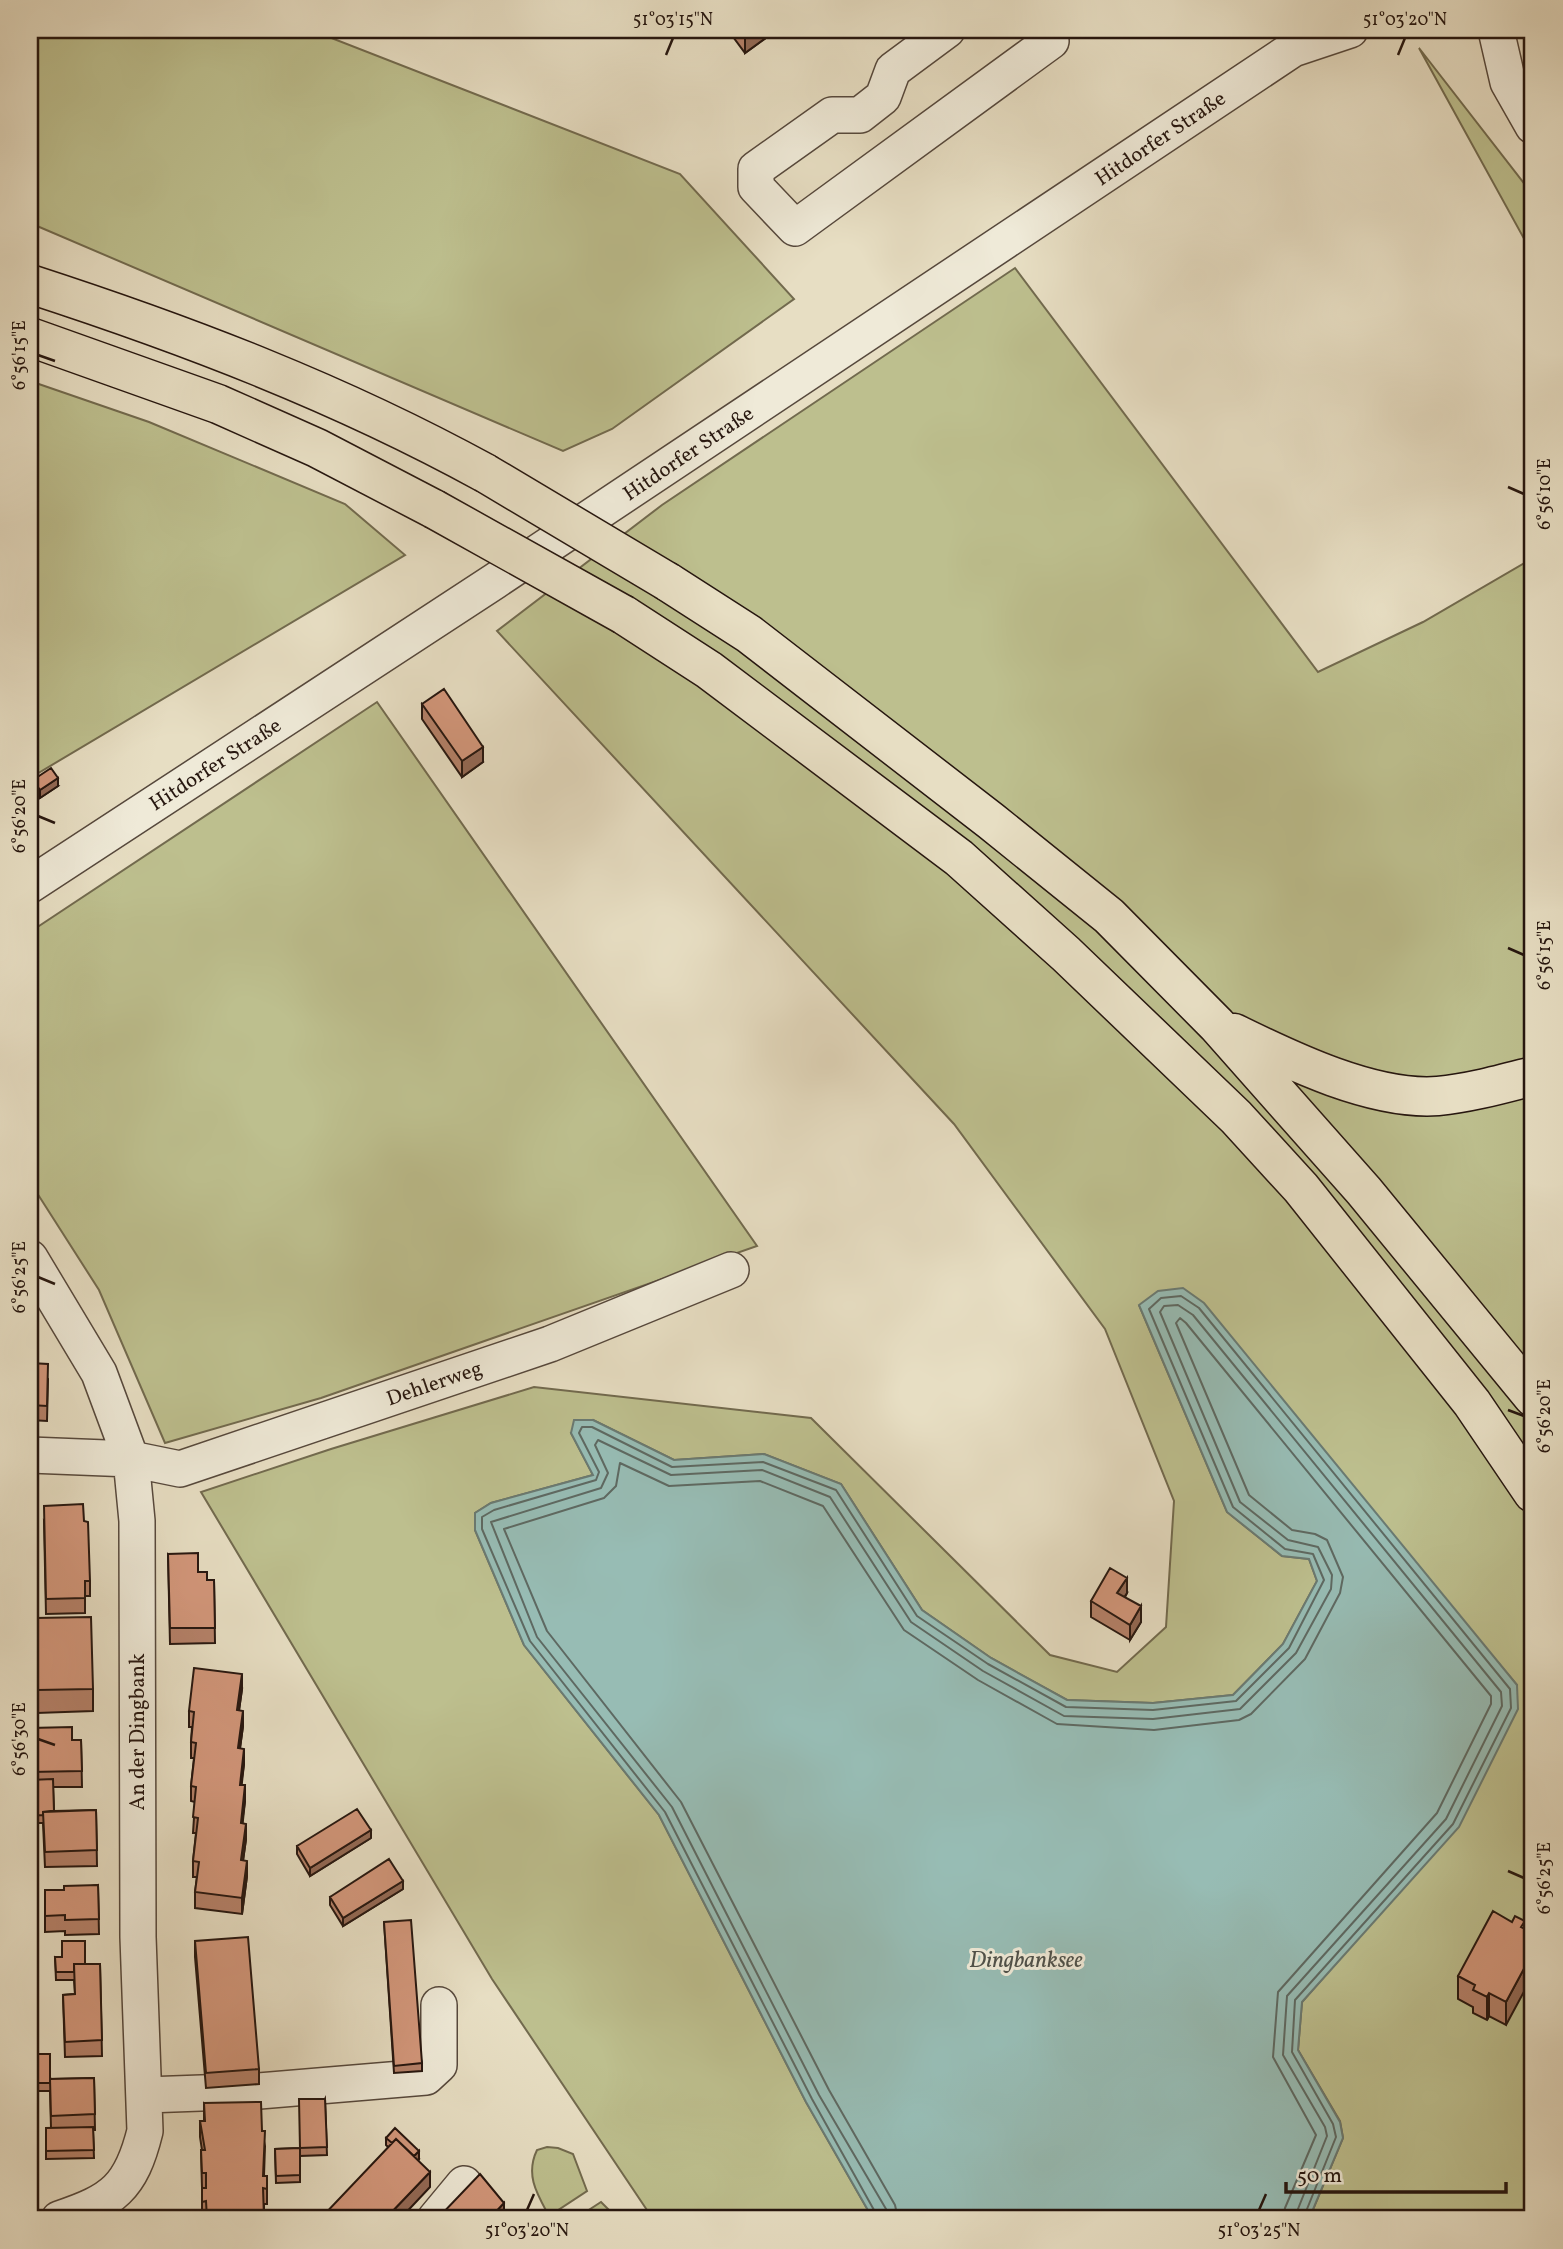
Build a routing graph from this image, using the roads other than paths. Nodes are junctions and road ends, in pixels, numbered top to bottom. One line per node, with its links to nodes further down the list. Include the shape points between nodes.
1 (947, 30): 2 (street, via 893,70 883,97 860,115 832,115 756,169 756,187 795,229 1051,41)
2 (1043, 30)
3 (1350, 30): 8 (street, Hitdorfer Straße, via 1293,49 564,536)
4 (1496, 30): 5 (street, via 1508,82)
5 (1533, 126)
6 (30, 284): 9 (highway, bridge, via 236,355 395,424 668,582 749,634 1109,916)
7 (30, 337): 16 (highway, bridge, via 218,404 317,449 624,615 709,670 959,858 1236,1117 1301,1188 1472,1403)
8 (30, 885)
9 (1217, 1025): 10 (highway, via 1306,1066 1384,1091 1436,1096); 13 (highway, via 1364,1191)
10 (1533, 1076)
11 (30, 1258): 15 (street, An der Dingbank, via 99,1373)
12 (731, 1270): 15 (street, Dehlerweg, via 550,1344 180,1469)
13 (1533, 1397)
14 (30, 1455): 15 (street, Dehlerweg)
15 (131, 1459): 18 (street, An der Dingbank, via 137,1521 138,1937)
16 (1533, 1493)
17 (439, 2005): 18 (street, via 439,2065 426,2077)
18 (146, 2095): 20 (street, An der Dingbank, via 139,2157)
19 (464, 2184): 22 (street)
20 (117, 2208): 21 (street)
21 (59, 2219)
22 (435, 2219)

